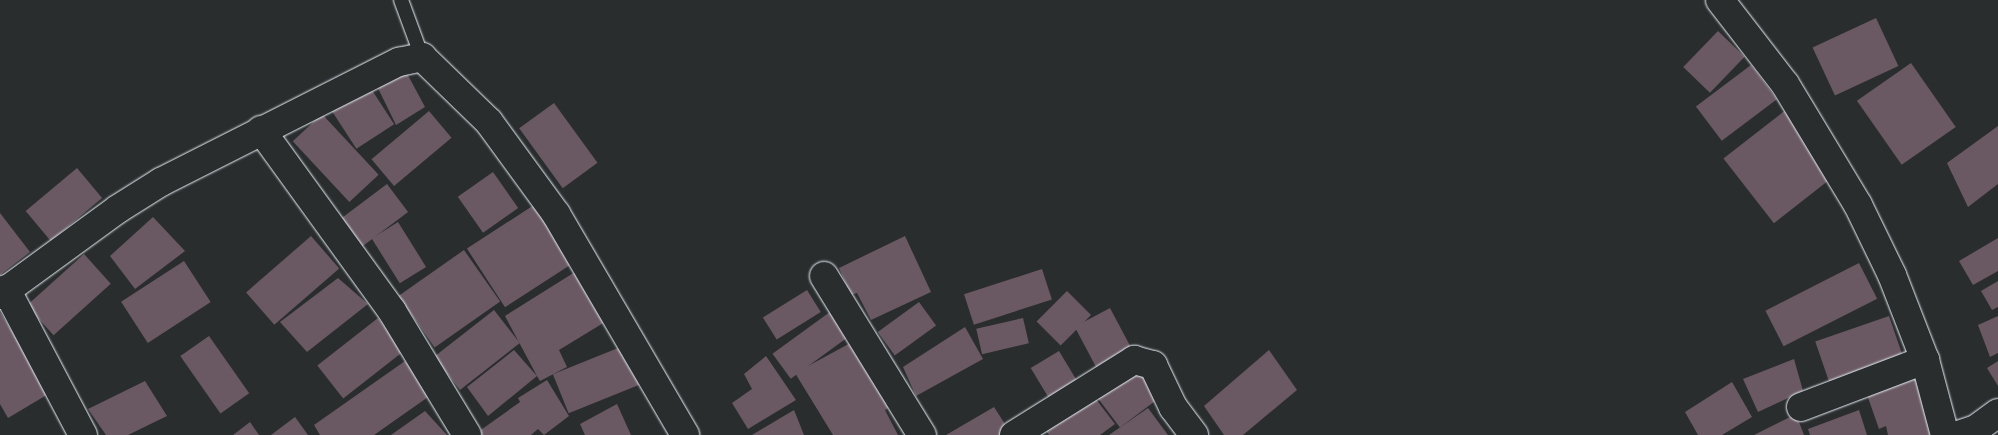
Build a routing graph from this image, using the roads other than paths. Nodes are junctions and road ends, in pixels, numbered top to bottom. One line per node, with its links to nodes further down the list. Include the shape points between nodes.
1 (401, 0): 3 (lane)
2 (1720, 0): 7 (street, via 1785,84 1858,205 1892,275)
3 (422, 58): 4 (street, via 398,62); 13 (street, via 489,122 556,214)
4 (261, 130): 6 (street, via 118,208); 12 (street, via 392,311)
5 (824, 276): 14 (street)
6 (3, 292): 11 (street)
7 (1925, 360): 8 (street); 17 (street)
8 (1801, 407)
9 (1998, 413): 10 (street)
10 (1967, 432)
11 (83, 435)
12 (467, 435)
13 (685, 435)
14 (922, 435)
15 (1014, 435): 16 (street, via 1134,360 1153,365 1173,407)
16 (1194, 435)
17 (1945, 435)

